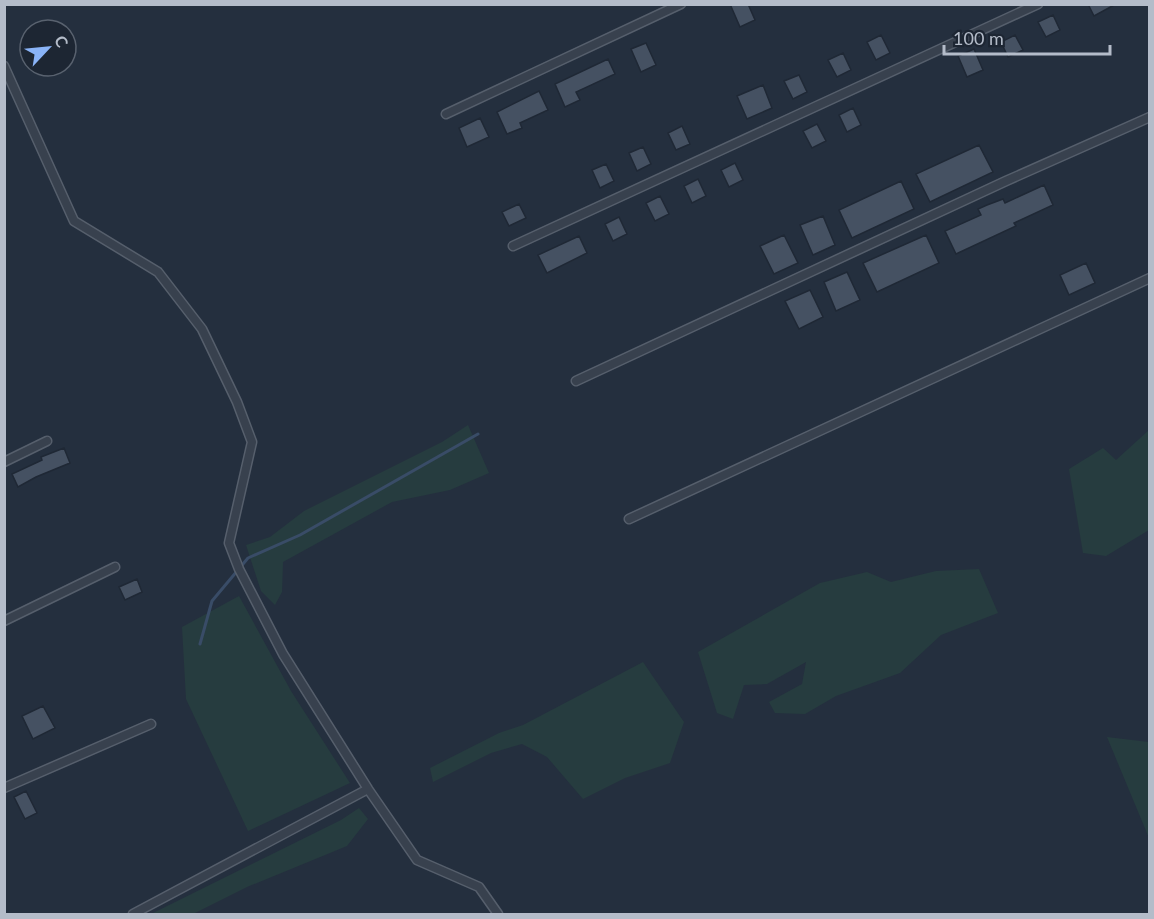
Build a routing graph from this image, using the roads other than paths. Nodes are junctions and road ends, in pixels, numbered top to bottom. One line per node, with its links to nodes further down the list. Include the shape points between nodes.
1 (681, 4): 4 (street)
2 (1038, 4): 6 (street)
3 (4, 66): 16 (street, via 74,221 158,272 202,329 252,442 229,543 283,654)
4 (446, 114)
5 (1149, 117): 8 (street)
6 (513, 246)
7 (1149, 278): 11 (street)
8 (576, 381)
9 (47, 441): 10 (street)
10 (4, 462)
11 (629, 519)
12 (115, 567): 13 (street)
13 (4, 621)
14 (151, 724): 15 (street)
15 (4, 788)
16 (368, 789): 17 (street); 18 (street, via 417,860 479,887)
17 (133, 915)
18 (498, 915)

